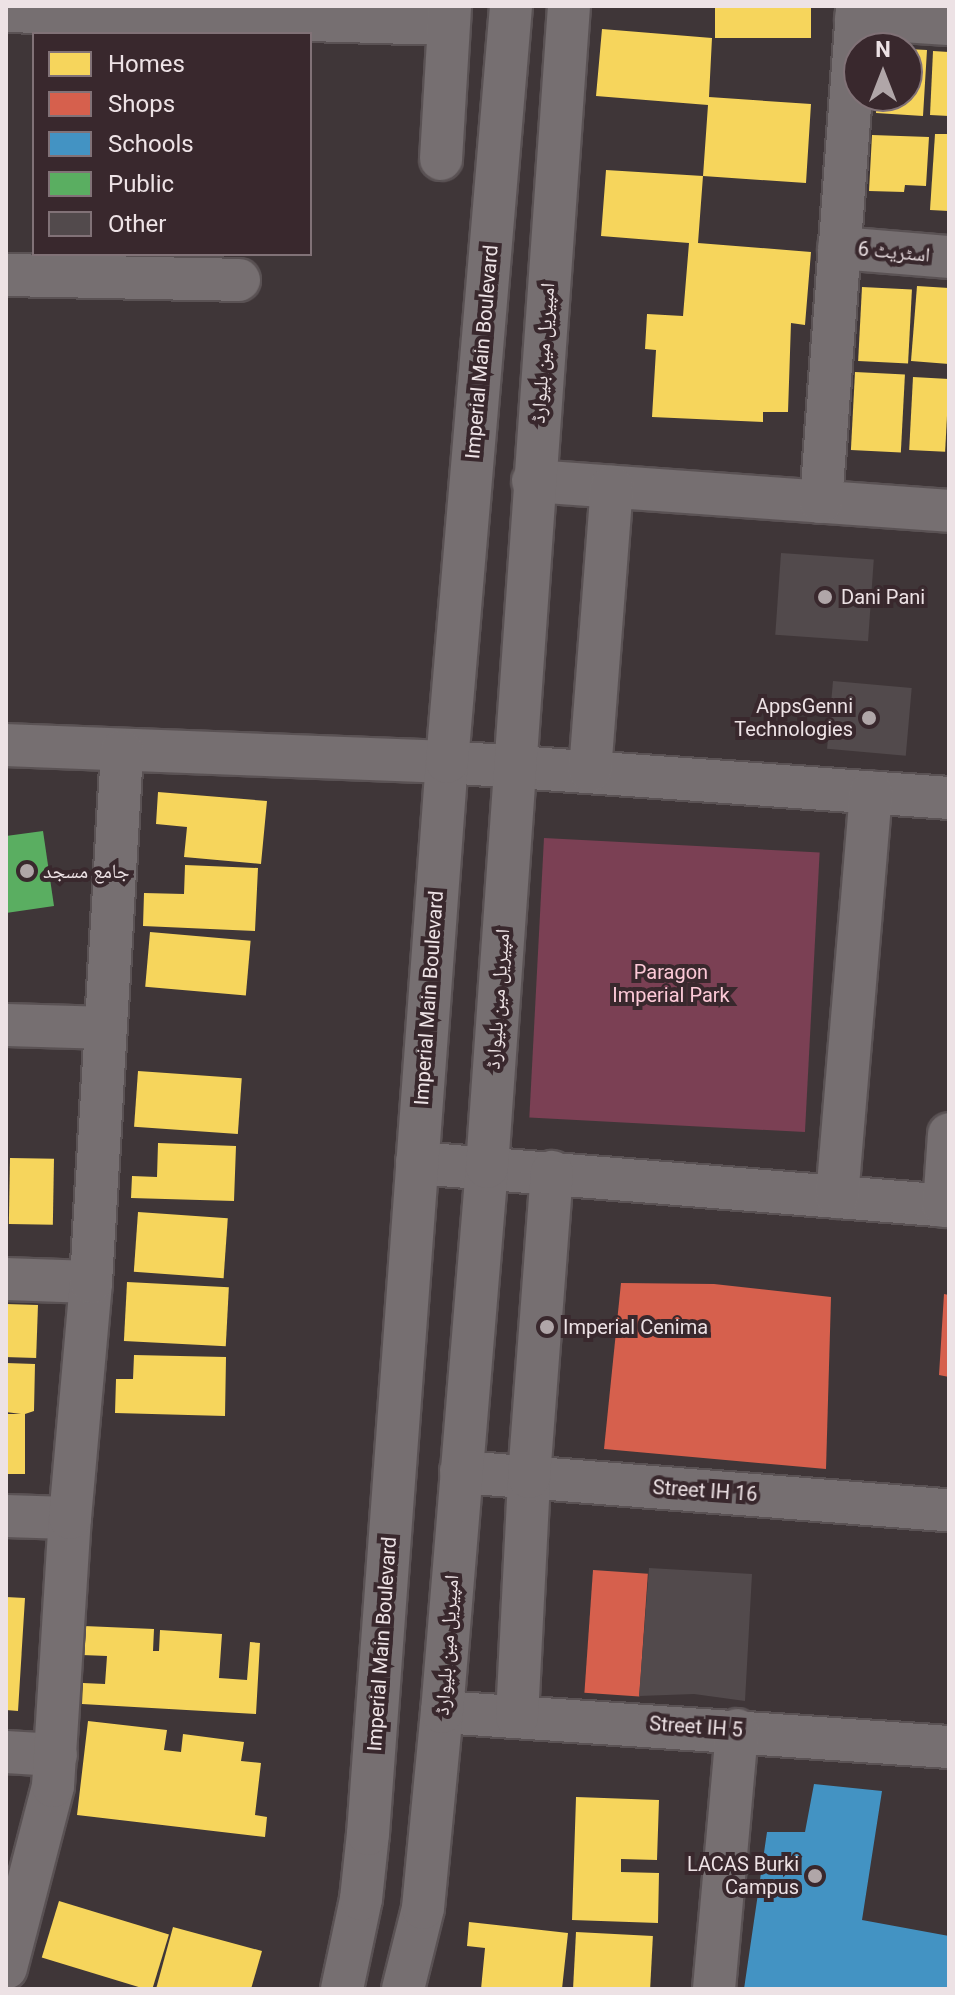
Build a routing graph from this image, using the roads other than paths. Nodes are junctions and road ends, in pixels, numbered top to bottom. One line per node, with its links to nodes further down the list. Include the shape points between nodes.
1 (511, 6): 18 (street, Imperial Main Boulevard)
2 (569, 6): 12 (street, امپیریل مین بلیوارڈ)
3 (6, 11): 5 (street)
4 (857, 12): 6 (street); 8 (street)
5 (449, 15): 7 (street)
6 (949, 24)
7 (441, 159)
8 (839, 248): 9 (street, اسٹریٹ 6); 14 (street)
9 (949, 257)
10 (6, 275): 11 (street)
11 (239, 280)
12 (533, 481): 13 (street); 19 (street, امپیریل مین بلیوارڈ)
13 (612, 487): 14 (street); 20 (street)
14 (821, 502): 15 (street)
15 (949, 511)
16 (6, 745): 17 (street)
17 (122, 751): 18 (street); 24 (street)
18 (447, 762): 19 (street); 26 (street, Imperial Main Boulevard)
19 (513, 766): 20 (street); 27 (street, امپیریل مین بلیوارڈ)
20 (590, 771): 21 (street)
21 (871, 792): 22 (street); 29 (street)
22 (949, 798)
23 (6, 1025): 24 (street)
24 (105, 1028): 32 (street)
25 (949, 1134): 30 (street)
26 (417, 1163): 27 (street); 45 (street, Imperial Main Boulevard, via 368,1834)
27 (487, 1167): 28 (street); 33 (street, امپیریل مین بلیوارڈ)
28 (552, 1172): 29 (street); 34 (street)
29 (837, 1197): 30 (street)
30 (947, 1206)
31 (6, 1279): 32 (street)
32 (91, 1282): 37 (street)
33 (461, 1472): 34 (street, Street IH 16); 38 (street, امپیریل مین بلیوارڈ)
34 (529, 1477): 35 (street, Street IH 16); 39 (street)
35 (949, 1510)
36 (6, 1516): 37 (street)
37 (70, 1518): 43 (street)
38 (442, 1712): 39 (street, Street IH 5); 46 (street, امپیریل مین بلیوارڈ, via 423,1908)
39 (517, 1717): 40 (street, Street IH 5)
40 (737, 1730): 41 (street, Street IH 5); 47 (street)
41 (949, 1747)
42 (6, 1752): 43 (street)
43 (56, 1755): 44 (street, via 53,1786)
44 (6, 1968)
45 (342, 1989)
46 (403, 1989)
47 (714, 1989)

